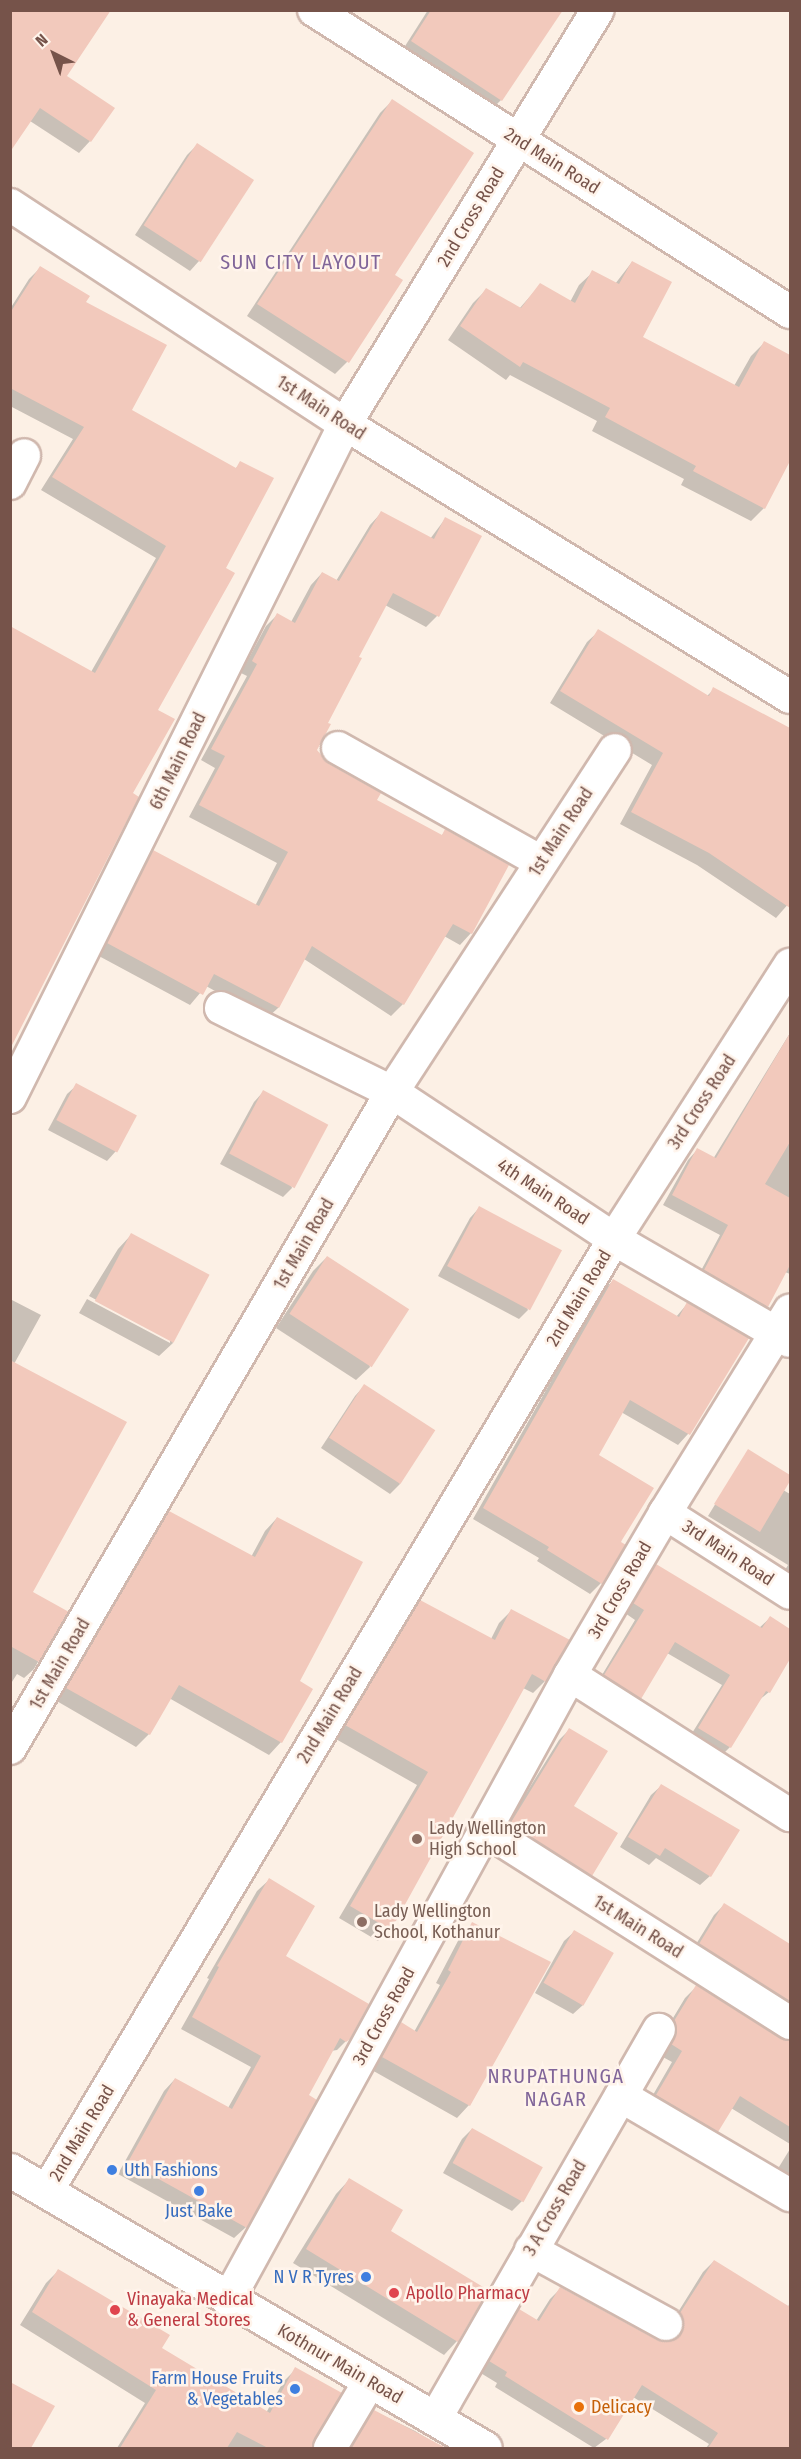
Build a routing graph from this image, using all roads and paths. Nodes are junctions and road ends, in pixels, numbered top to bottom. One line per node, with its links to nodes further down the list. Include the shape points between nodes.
1 (314, 10): 3 (street, 2nd Main Road)
2 (598, 10): 3 (street, 2nd Cross Road)
3 (519, 140): 5 (street, 2nd Main Road); 6 (street, 2nd Cross Road)
4 (10, 205): 6 (street, 1st Main Road)
5 (790, 312)
6 (345, 424): 9 (street, 1st Main Road); 16 (street, 6th Main Road)
7 (24, 455): 8 (street)
8 (10, 483)
9 (790, 698)
10 (338, 747): 12 (street)
11 (615, 750): 12 (street, 1st Main Road)
12 (541, 862): 15 (street, 1st Main Road)
13 (790, 965): 17 (street, 3rd Cross Road)
14 (221, 1008): 15 (street, 4th Main Road)
15 (392, 1092): 17 (street, 4th Main Road); 22 (street, 1st Main Road)
16 (10, 1097)
17 (614, 1239): 18 (street, 4th Main Road); 29 (street, 2nd Main Road)
18 (786, 1328): 19 (street, 3rd Cross Road)
19 (665, 1513): 20 (street, 3rd Main Road); 21 (street, 3rd Cross Road)
20 (790, 1593)
21 (570, 1675): 23 (street); 24 (street, 3rd Cross Road)
22 (10, 1748)
23 (790, 1815)
24 (486, 1830): 25 (street, 1st Main Road); 32 (street, 3rd Cross Road)
25 (790, 2023)
26 (659, 2030): 27 (street, 3 A Cross Road)
27 (621, 2096): 30 (street); 31 (street, 3 A Cross Road)
28 (10, 2170): 29 (main road, Kothnur Main Road)
29 (47, 2192): 32 (main road, Kothnur Main Road)
30 (790, 2195)
31 (531, 2250): 33 (street); 35 (street, 3 A Cross Road)
32 (228, 2300): 34 (main road, Kothnur Main Road)
33 (666, 2324)
34 (370, 2381): 35 (main road, Kothnur Main Road); 36 (street)
35 (435, 2419): 37 (main road, Kothnur Main Road)
36 (330, 2448)
37 (485, 2448)

